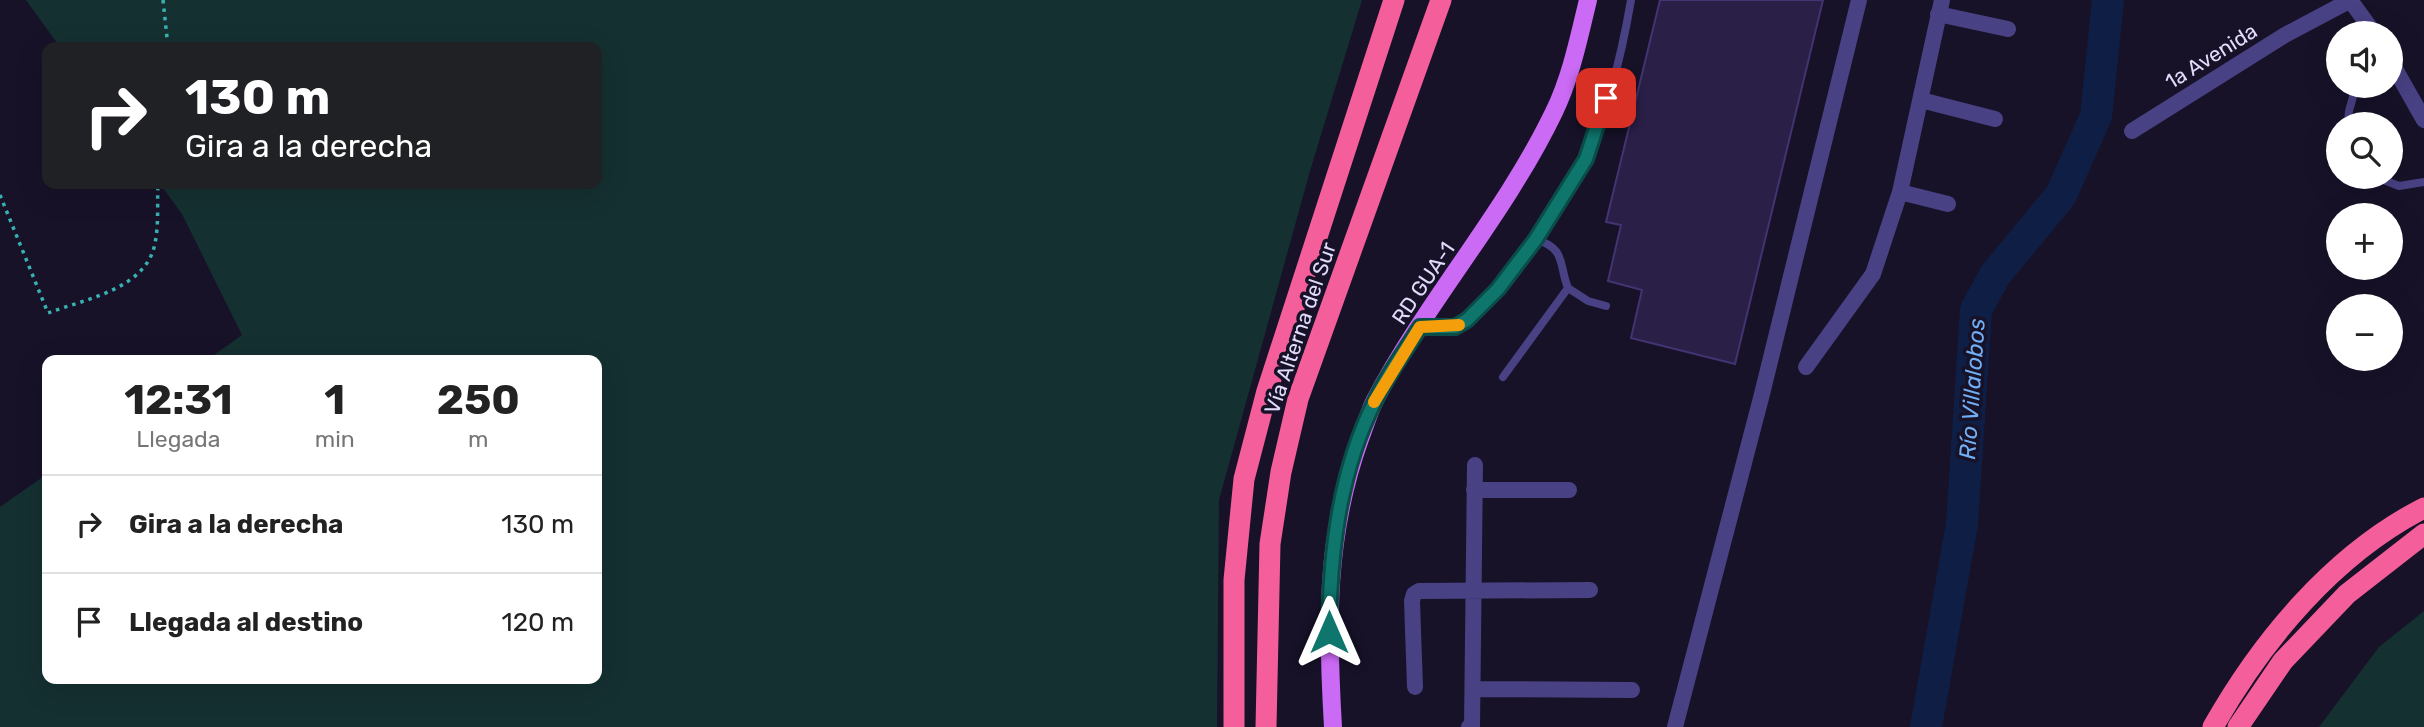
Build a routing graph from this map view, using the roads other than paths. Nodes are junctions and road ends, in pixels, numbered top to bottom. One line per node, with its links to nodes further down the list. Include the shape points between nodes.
1 (1394, 0): 35 (highway, Vía Alterna del Sur, via 1267,391 1247,467 1234,580)
2 (1441, 0): 36 (highway, Vía Alterna del Sur, via 1298,399 1270,544)
3 (1588, 0): 22 (main road, RD GUA-1, via 1555,110 1500,206)
4 (1631, 0): 19 (lane, via 1623,46 1586,159)
5 (1859, 0): 39 (street)
6 (2351, 0): 8 (street); 14 (street, 1a Avenida, via 2285,35)
7 (1940, 7): 9 (street); 11 (street)
8 (2364, 21)
9 (2008, 29)
10 (2403, 83): 13 (street)
11 (1921, 100): 12 (street); 17 (street)
12 (1995, 119)
13 (2424, 120)
14 (2132, 131)
15 (2424, 182): 16 (lane)
16 (2403, 185)
17 (1900, 192): 18 (street); 23 (street, via 1873,274)
18 (1948, 204)
19 (1536, 239): 20 (lane, via 1556,250); 22 (lane, via 1467,320 1455,327)
20 (1568, 288): 21 (lane); 24 (lane)
21 (1606, 306)
22 (1420, 327): 37 (main road, RD GUA-1, via 1374,401 1336,519 1329,585)
23 (1806, 367)
24 (1503, 377)
25 (1475, 465): 26 (street)
26 (1474, 490): 27 (street); 30 (street)
27 (1569, 490)
28 (2424, 508): 40 (highway, via 2345,560 2308,598 2254,663)
29 (2424, 534): 41 (highway, via 2319,622 2283,661)
30 (1474, 590): 31 (street); 32 (street, via 1419,590 1414,594); 33 (street)
31 (1590, 590)
32 (1416, 687)
33 (1474, 689): 34 (street); 38 (street)
34 (1632, 691)
35 (1234, 727)
36 (1266, 727)
37 (1333, 727)
38 (1471, 727)
39 (1675, 727)
40 (2213, 727)
41 (2238, 727)

